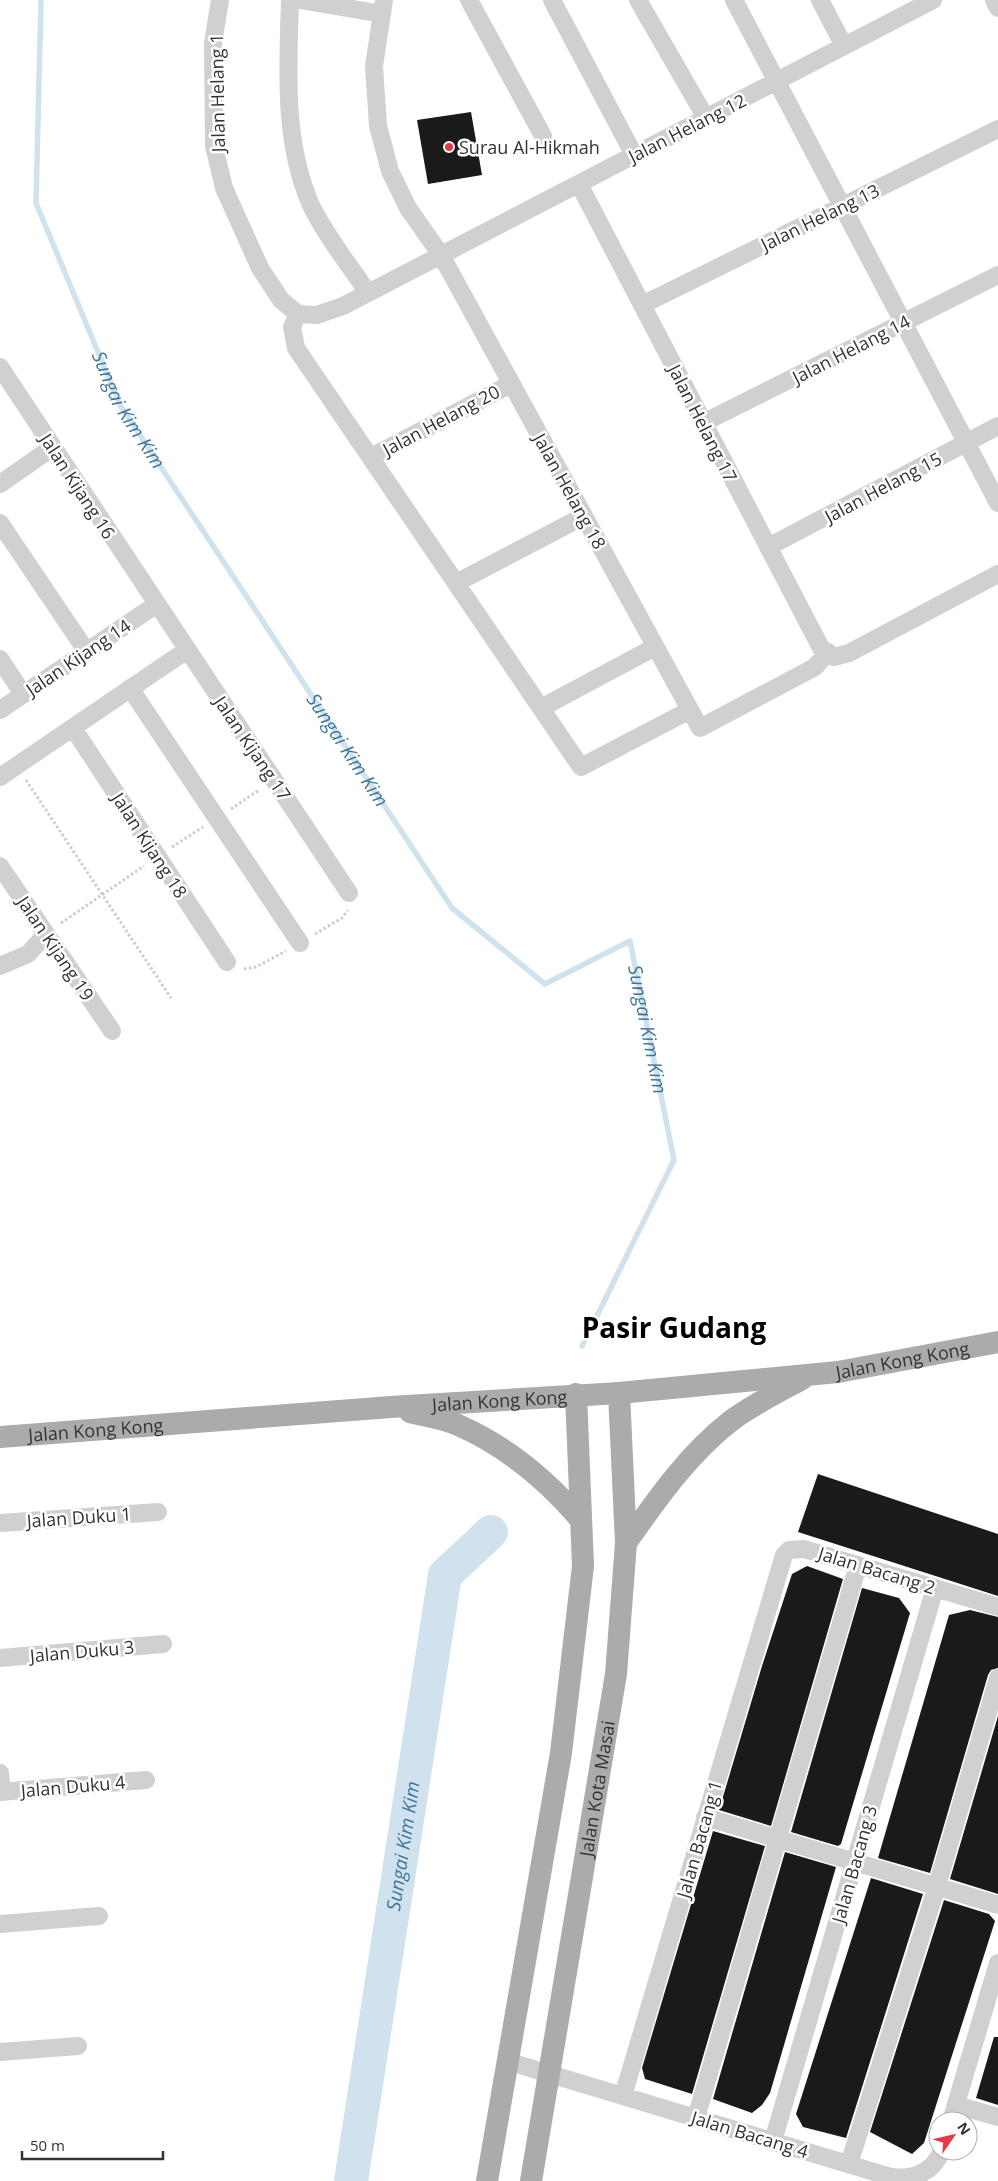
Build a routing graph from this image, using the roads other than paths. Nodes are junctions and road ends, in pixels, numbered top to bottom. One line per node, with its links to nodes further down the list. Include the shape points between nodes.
1 (220, 0): 26 (street, Jalan Helang 1, via 213,43 214,146 224,188 260,268 281,300)
2 (290, 0): 24 (street, via 287,83 297,158 310,204)
3 (300, 0): 11 (street)
4 (469, 0): 18 (street)
5 (552, 0): 19 (street)
6 (638, 0): 16 (street)
7 (734, 0): 15 (street)
8 (820, 0): 14 (street)
9 (933, 0): 12 (street, Jalan Helang 12)
10 (994, 0): 13 (street)
11 (384, 4): 22 (street, Jalan Helang 18, via 374,66 378,126 390,171 408,208)
12 (911, 5): 14 (street, Jalan Helang 12)
13 (998, 8)
14 (844, 46): 15 (street, Jalan Helang 12)
15 (777, 81): 16 (street, Jalan Helang 12); 21 (street)
16 (706, 118): 19 (street, Jalan Helang 12)
17 (998, 129): 21 (street, Jalan Helang 13)
18 (543, 136)
19 (634, 155): 20 (street, Jalan Helang 12)
20 (579, 184): 22 (street, Jalan Helang 12); 25 (street, Jalan Helang 17)
21 (843, 206): 25 (street, Jalan Helang 13); 27 (street)
22 (441, 255): 24 (street, Jalan Helang 12); 29 (street, Jalan Helang 18)
23 (998, 275): 27 (street, Jalan Helang 14)
24 (368, 293): 26 (street, Jalan Helang 12, via 317,315)
25 (642, 305): 30 (street, Jalan Helang 17)
26 (298, 314): 34 (street, via 292,327 296,348)
27 (905, 322): 30 (street, Jalan Helang 14); 32 (street)
28 (0, 367): 33 (street, Jalan Kijang 16)
29 (511, 384): 34 (street, Jalan Helang 20); 37 (street, Jalan Helang 18)
30 (703, 423): 39 (street, Jalan Helang 17)
31 (998, 426): 32 (street, Jalan Helang 15)
32 (966, 443): 36 (street); 39 (street, Jalan Helang 15)
33 (53, 447): 35 (street); 42 (street, Jalan Kijang 16)
34 (371, 457): 41 (street)
35 (0, 484)
36 (998, 503)
37 (584, 516): 41 (street); 43 (street, Jalan Helang 18)
38 (0, 523): 45 (street)
39 (768, 547): 46 (street, Jalan Helang 17, via 821,648)
40 (998, 574): 46 (street, via 849,653)
41 (456, 583): 50 (street)
42 (157, 604): 44 (street, Jalan Kijang 17); 45 (street, Jalan Kijang 14)
43 (655, 647): 50 (street); 52 (street, Jalan Helang 18)
44 (187, 650): 48 (street); 56 (street, Jalan Kijang 17)
45 (87, 652): 49 (street, Jalan Kijang 14)
46 (831, 654): 52 (street, Jalan Helang 18, via 815,667 700,728)
47 (0, 659): 49 (street)
48 (130, 688): 53 (street); 58 (street)
49 (23, 694): 51 (street, Jalan Kijang 14)
50 (541, 708): 52 (street, via 581,767)
51 (0, 710)
52 (690, 710)
53 (73, 728): 54 (street); 59 (street, Jalan Kijang 18)
54 (0, 777)
55 (0, 866): 57 (street, Jalan Kijang 19)
56 (349, 893)
57 (46, 934): 60 (street, via 28,954); 61 (street, Jalan Kijang 19)
58 (300, 944)
59 (227, 962)
60 (0, 966)
61 (112, 1031)
62 (998, 1342): 63 (main road, Jalan Kong Kong)
63 (812, 1374): 64 (main road, Jalan Kong Kong); 71 (main road, via 761,1401 706,1444 657,1499)
64 (619, 1393): 65 (main road, Jalan Kong Kong); 71 (main road, Jalan Kota Masai)
65 (576, 1394): 66 (main road, Jalan Kong Kong); 69 (main road)
66 (391, 1407): 67 (main road, Jalan Kong Kong); 69 (main road, via 456,1424 481,1436 555,1490)
67 (0, 1437)
68 (158, 1512): 70 (street, Jalan Duku 1)
69 (581, 1520): 92 (main road, via 583,1566 561,1753)
70 (0, 1523)
71 (626, 1543): 93 (main road, Jalan Kota Masai, via 616,1674)
72 (858, 1565): 73 (street, Jalan Bacang 2, via 796,1548 784,1555); 74 (street, Jalan Bacang 2); 83 (street)
73 (774, 1582): 82 (street, Jalan Bacang 1)
74 (935, 1588): 75 (street, Jalan Bacang 2); 84 (street, Jalan Bacang 3)
75 (998, 1607)
76 (164, 1644): 77 (street, Jalan Duku 3)
77 (0, 1658)
78 (998, 1678): 85 (street)
79 (0, 1773): 81 (street)
80 (146, 1780): 81 (street, Jalan Duku 4)
81 (1, 1792)
82 (705, 1817): 83 (street); 94 (street, Jalan Bacang 1)
83 (778, 1839): 84 (street); 98 (street)
84 (855, 1862): 85 (street); 99 (street, Jalan Bacang 3)
85 (937, 1886): 86 (street); 101 (street)
86 (998, 1905)
87 (99, 1916): 88 (street)
88 (0, 1924)
89 (998, 1963): 95 (street)
90 (78, 2046): 91 (street)
91 (0, 2052)
92 (507, 2061): 93 (street, Jalan Bacang 4); 102 (main road)
93 (549, 2074): 94 (street, Jalan Bacang 4); 103 (main road, Jalan Kota Masai)
94 (623, 2096): 98 (street, Jalan Bacang 4)
95 (955, 2111)
96 (978, 2115): 97 (street)
97 (998, 2117)
98 (696, 2118): 99 (street, Jalan Bacang 4)
99 (773, 2141): 101 (street, Jalan Bacang 4)
100 (937, 2161): 101 (street, Jalan Bacang 4, via 929,2170 904,2178)
101 (849, 2164)
102 (487, 2181)
103 (531, 2181)

